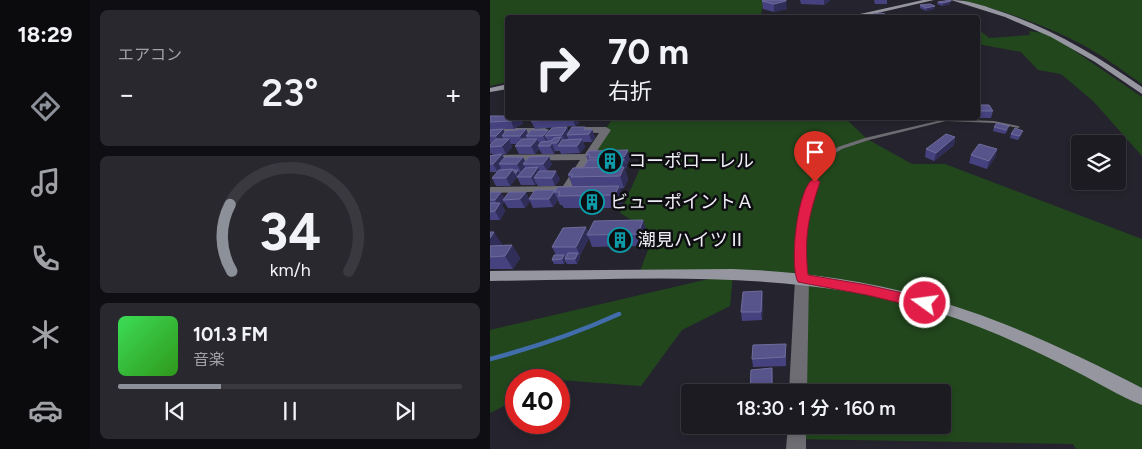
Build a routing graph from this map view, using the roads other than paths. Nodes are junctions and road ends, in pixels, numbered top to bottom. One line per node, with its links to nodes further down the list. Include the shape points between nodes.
1 (931, 0): 3 (street)
2 (954, 0): 6 (street, via 1002,13 1045,30 1095,58)
3 (859, 15)
4 (505, 87): 5 (street)
5 (490, 90)
6 (1142, 91)
7 (1018, 127): 13 (lane, via 994,122 946,120 867,139 827,156 804,213 799,248)
8 (490, 131): 9 (street, via 606,130)
9 (587, 157): 10 (street); 11 (street, via 566,189)
10 (490, 158)
11 (490, 190)
12 (490, 276): 13 (street, via 733,274)
13 (802, 279): 14 (street); 15 (street, via 925,303 977,320)
14 (798, 384)
15 (1142, 397)
16 (797, 434): 17 (street)
17 (796, 449)

